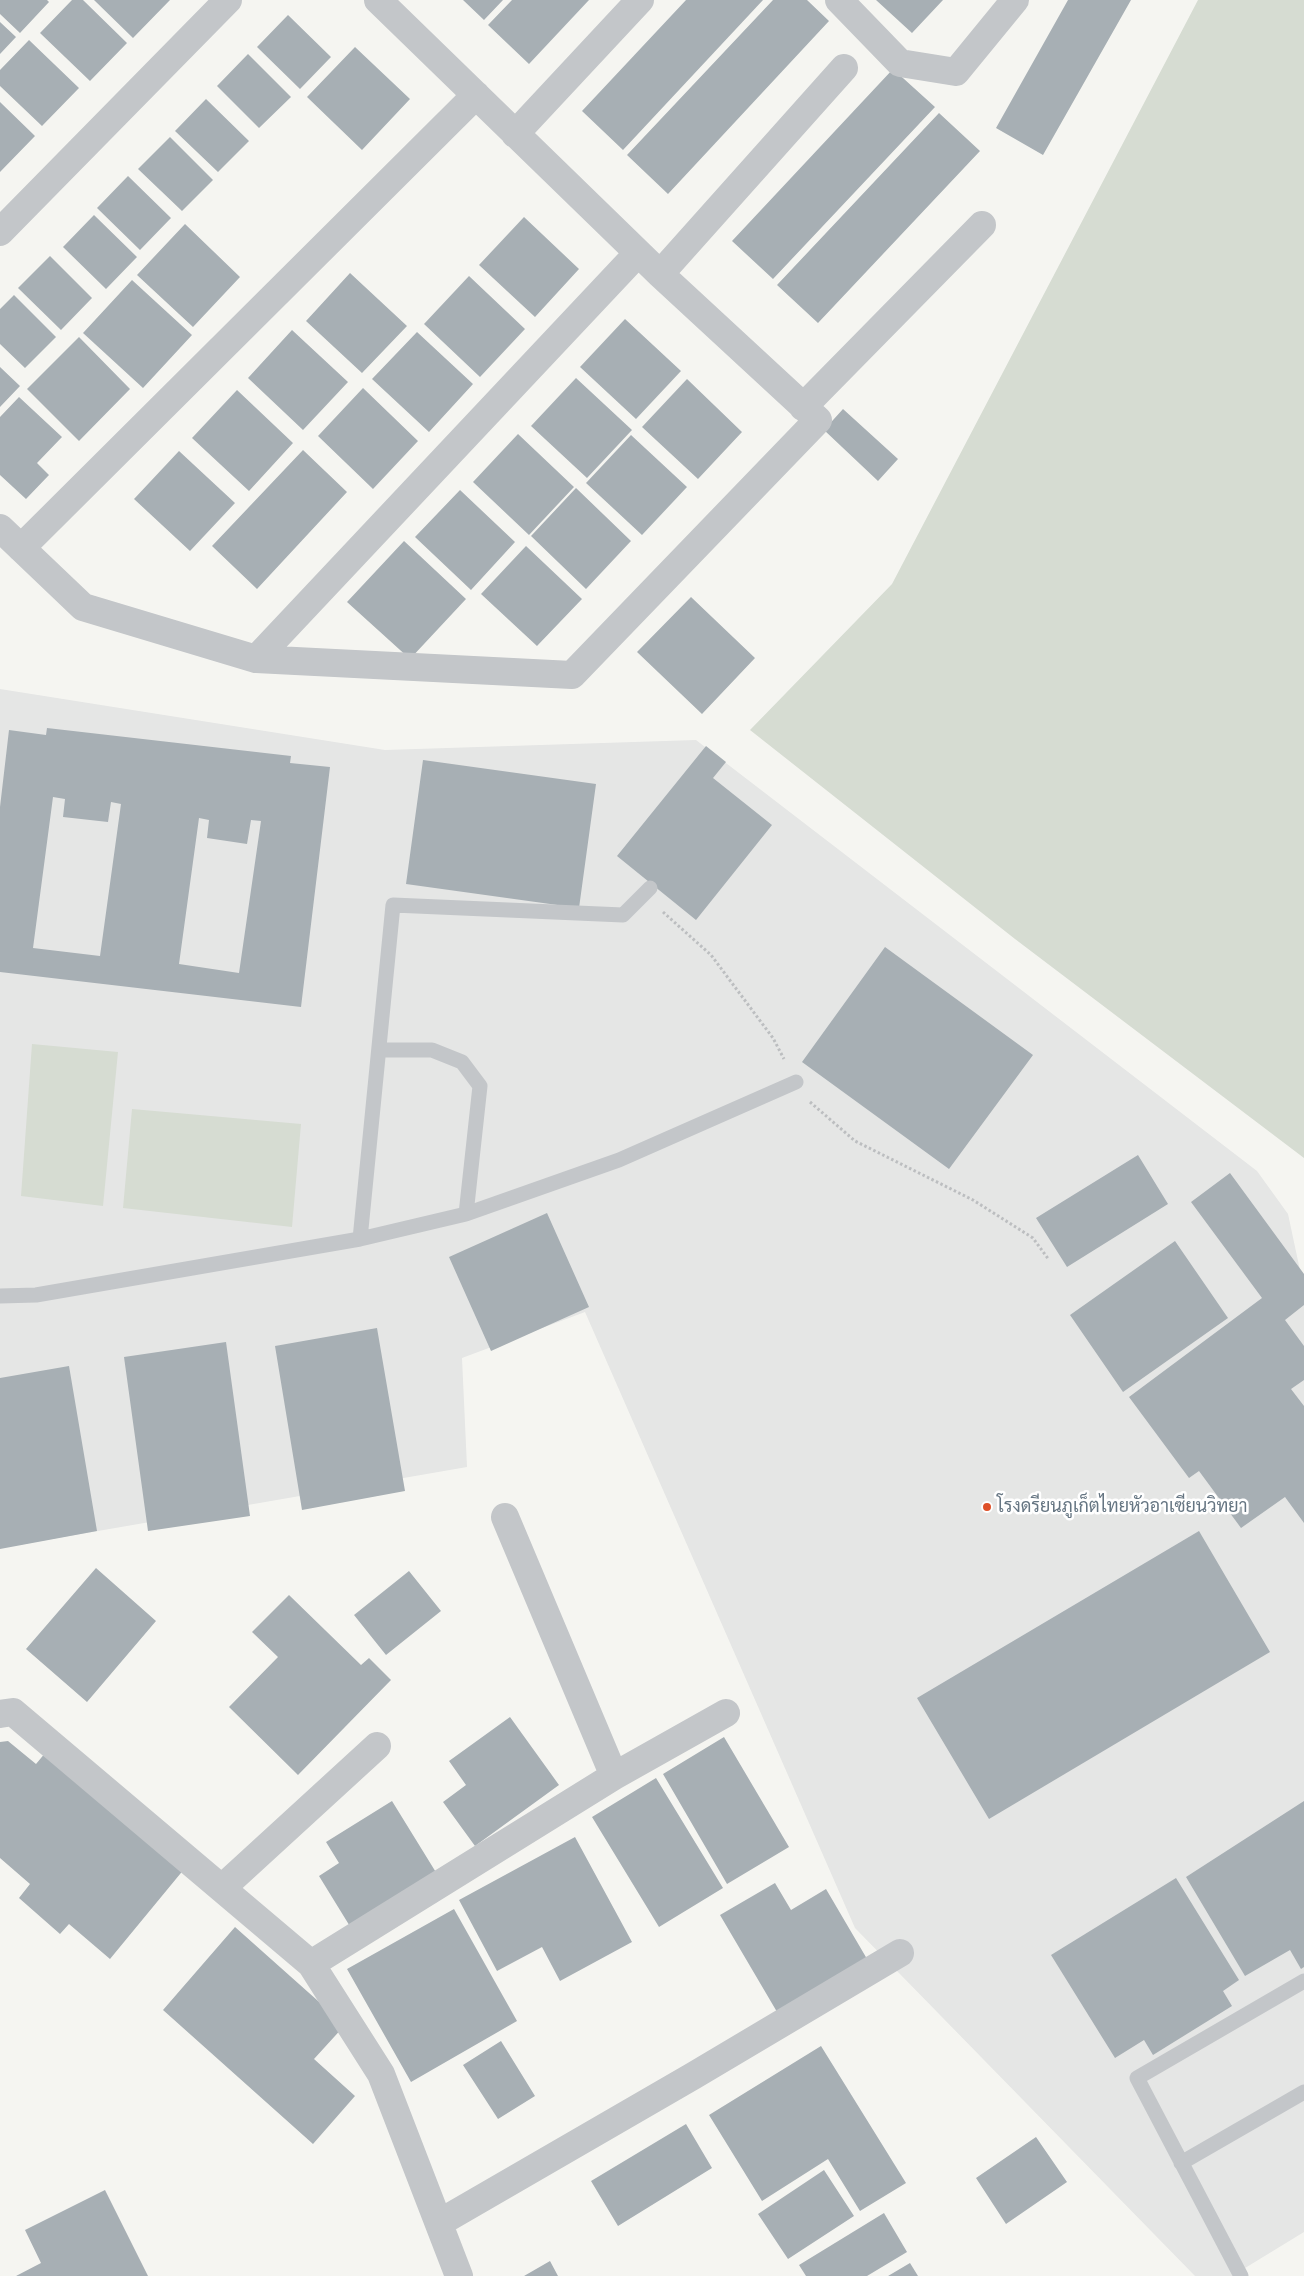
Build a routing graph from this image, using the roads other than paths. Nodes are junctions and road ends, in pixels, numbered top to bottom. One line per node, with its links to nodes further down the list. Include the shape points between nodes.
1 (228, 0): 10 (street)
2 (378, 0): 7 (street)
3 (640, 0): 8 (street)
4 (839, 0): 5 (street, via 900,63 956,72)
5 (1015, 0)
6 (844, 68): 12 (street)
7 (476, 96): 8 (street); 15 (street)
8 (516, 134): 11 (street)
9 (982, 224): 13 (street)
10 (0, 232)
11 (638, 253): 12 (street); 16 (street)
12 (660, 274): 13 (street)
13 (803, 406): 16 (street, via 818,420 572,675)
14 (0, 528): 15 (street)
15 (21, 548): 16 (street, via 83,606)
16 (256, 659)
17 (650, 888): 18 (lane, via 623,915 393,904)
18 (379, 1050): 20 (lane, via 432,1050 462,1062 480,1086); 21 (lane)
19 (796, 1082): 20 (lane, via 619,1160)
20 (466, 1214): 21 (lane)
21 (360, 1239): 22 (lane, via 36,1295)
22 (0, 1296)
23 (505, 1517): 27 (street)
24 (726, 1713): 27 (street)
25 (0, 1714): 28 (street, via 13,1712)
26 (377, 1746): 28 (street)
27 (614, 1776): 30 (street)
28 (222, 1888): 30 (street)
29 (900, 1953): 34 (street)
30 (312, 1964): 34 (street, via 381,2074)
31 (1304, 1981): 33 (lane, via 1137,2078)
32 (1304, 2092): 33 (lane)
33 (1181, 2163): 36 (lane)
34 (439, 2222): 35 (street)
35 (459, 2276)
36 (1241, 2276)

